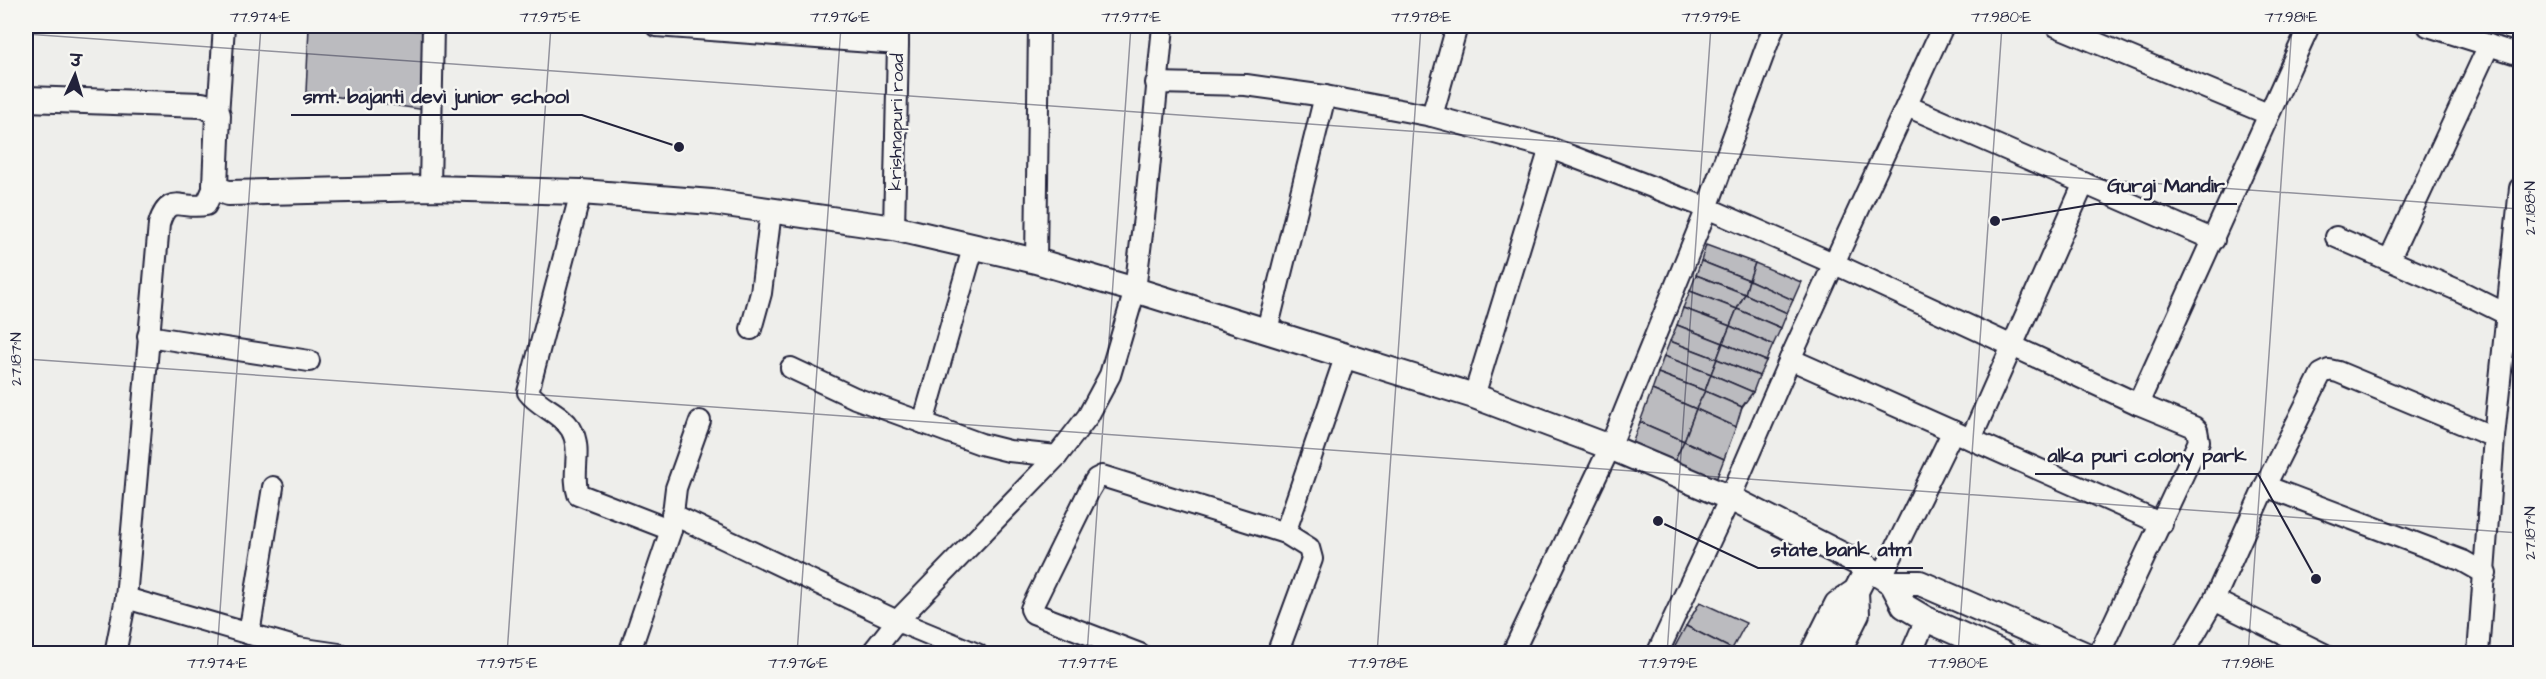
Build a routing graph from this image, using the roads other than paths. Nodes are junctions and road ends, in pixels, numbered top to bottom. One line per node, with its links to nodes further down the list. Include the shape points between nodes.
1 (224, 26): 21 (street)
2 (434, 26): 26 (street)
3 (656, 26): 13 (street, krishnapuri road)
4 (1039, 26): 36 (street)
5 (1163, 26): 16 (street)
6 (1457, 26): 22 (street)
7 (1774, 26): 29 (street)
8 (1943, 26): 19 (street)
9 (2056, 26): 12 (street)
10 (2309, 26): 20 (street)
11 (2428, 26): 14 (street)
12 (2078, 30): 20 (street)
13 (898, 35): 31 (street, krishnapuri road)
14 (2489, 45): 15 (street); 35 (street)
15 (2520, 55)
16 (1156, 83): 17 (street, via 1246,85); 38 (street)
17 (1325, 96): 22 (street); 41 (street)
18 (26, 99): 21 (street, via 202,105)
19 (1906, 106): 24 (street); 37 (street)
20 (2268, 114): 33 (street)
21 (218, 116): 25 (street)
22 (1432, 116): 23 (street)
23 (1550, 148): 29 (street); 48 (street)
24 (2084, 183): 33 (street); 43 (street)
25 (215, 185): 26 (street, via 228,193); 42 (street, via 206,204 169,205 163,210)
26 (430, 188): 28 (street)
27 (2520, 188): 39 (street)
28 (581, 192): 30 (street, via 712,202); 59 (street, via 528,392 570,429 577,456 578,494)
29 (1707, 208): 37 (street); 54 (street)
30 (771, 211): 31 (street); 40 (street, via 761,293)
31 (894, 228): 34 (street)
32 (2336, 237): 35 (street)
33 (2214, 240): 49 (street)
34 (973, 248): 36 (street); 51 (street)
35 (2389, 260): 39 (street)
36 (1036, 261): 38 (street)
37 (1835, 264): 43 (street); 45 (street)
38 (1135, 290): 41 (street); 55 (street, via 1110,375 1088,416)
39 (2513, 317): 53 (street)
40 (751, 328)
41 (1267, 330): 44 (street)
42 (148, 336): 46 (street); 65 (street)
43 (2011, 346): 49 (street); 52 (street)
44 (1346, 355): 48 (street); 61 (street)
45 (1790, 359): 52 (street); 58 (street)
46 (309, 361)
47 (791, 368): 51 (street, via 855,398)
48 (1474, 396): 54 (street)
49 (2138, 404): 60 (street, via 2194,427 2199,436)
50 (700, 421): 59 (street, via 676,488)
51 (923, 423): 55 (street, via 1009,451)
52 (1962, 435): 60 (street); 63 (street)
53 (2494, 437): 56 (street, via 2329,370 2321,374); 62 (street)
54 (1610, 447): 58 (street); 78 (street)
55 (1057, 456): 68 (street)
56 (2265, 486): 62 (street); 66 (street)
57 (273, 487): 69 (street)
58 (1730, 498): 63 (street); 79 (street)
59 (671, 522): 68 (street); 73 (street)
60 (2162, 524): 85 (street)
61 (1285, 533): 76 (street, via 1098,477 1030,609); 77 (street, via 1309,548 1312,559)
62 (2486, 573): 88 (street)
63 (1880, 576): 64 (street); 67 (street, via 1904,606); 84 (street, via 1920,583)
64 (1856, 591): 80 (street, via 1837,604); 81 (street, via 1857,614)
65 (126, 598): 69 (street); 71 (street)
66 (2214, 600): 86 (street); 87 (street)
67 (1926, 619): 82 (street); 83 (street)
68 (897, 621): 74 (street); 75 (street)
69 (249, 634): 70 (street)
70 (302, 651): 72 (street)
71 (115, 654)
72 (339, 654)
73 (628, 654)
74 (871, 654)
75 (977, 654)
76 (1140, 654)
77 (1277, 654)
78 (1512, 654)
79 (1657, 654)
80 (1812, 654)
81 (1837, 654)
82 (1911, 654)
83 (2004, 654)
84 (2084, 654)
85 (2098, 654)
86 (2183, 654)
87 (2324, 654)
88 (2478, 654)

